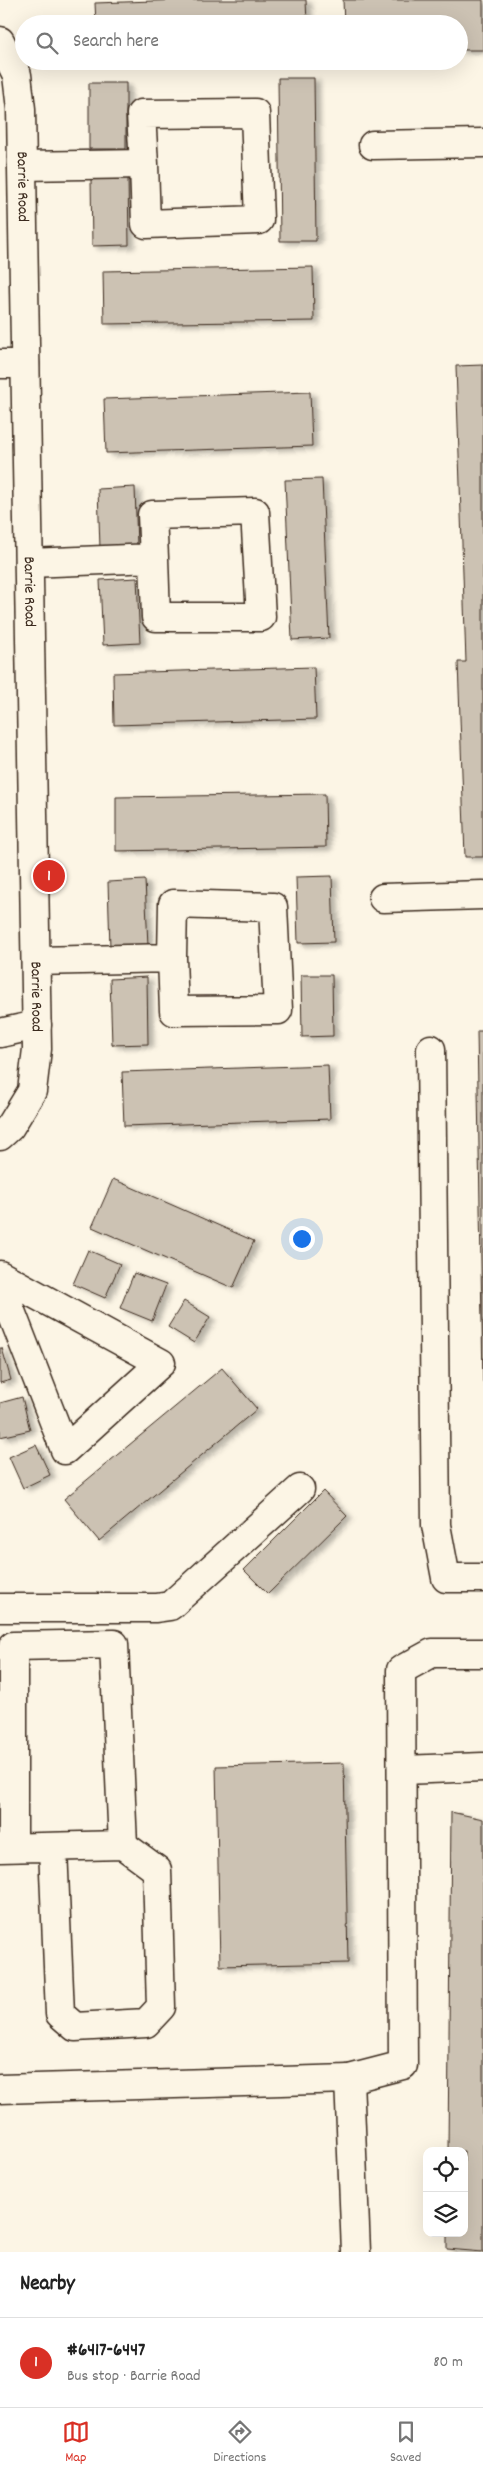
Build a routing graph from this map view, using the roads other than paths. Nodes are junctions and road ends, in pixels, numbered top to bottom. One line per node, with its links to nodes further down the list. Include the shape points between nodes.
1 (0, 41): 5 (street, Barrie Road, via 17,75)
2 (373, 144): 3 (street)
3 (483, 144)
4 (144, 164): 4 (street, via 141,114 255,113 259,220 146,224); 5 (street)
5 (22, 166): 6 (street, Barrie Road)
6 (13, 364): 8 (street, Barrie Road)
7 (154, 558): 7 (street, via 152,515 255,512 261,617 156,617); 8 (street)
8 (29, 564): 12 (street, Barrie Road)
9 (483, 896): 10 (street)
10 (384, 898)
11 (172, 958): 11 (street, via 173,904 273,907 278,1010 174,1011); 12 (street)
12 (36, 961): 13 (street, Barrie Road)
13 (37, 1025): 14 (street); 16 (street, Barrie Road, via 32,1091 10,1127)
14 (0, 1034)
15 (431, 1049): 20 (street, via 436,1525 446,1578)
16 (0, 1136)
17 (0, 1274): 18 (street, via 161,1363 65,1450)
18 (0, 1284)
19 (300, 1489): 21 (street, via 170,1606)
20 (483, 1578)
21 (0, 1608)
22 (483, 1653): 24 (street, via 432,1653 401,1670)
23 (483, 1767): 24 (street)
24 (402, 1770): 28 (street, via 403,2065)
25 (123, 1845): 26 (street, via 114,1644 13,1646); 27 (street); 27 (street, via 157,1870 161,2007 146,2023 75,2027 60,2014)
26 (6, 1848): 27 (street)
27 (53, 1848)
28 (349, 2079): 29 (street); 30 (street)
29 (0, 2089)
30 (356, 2252)

